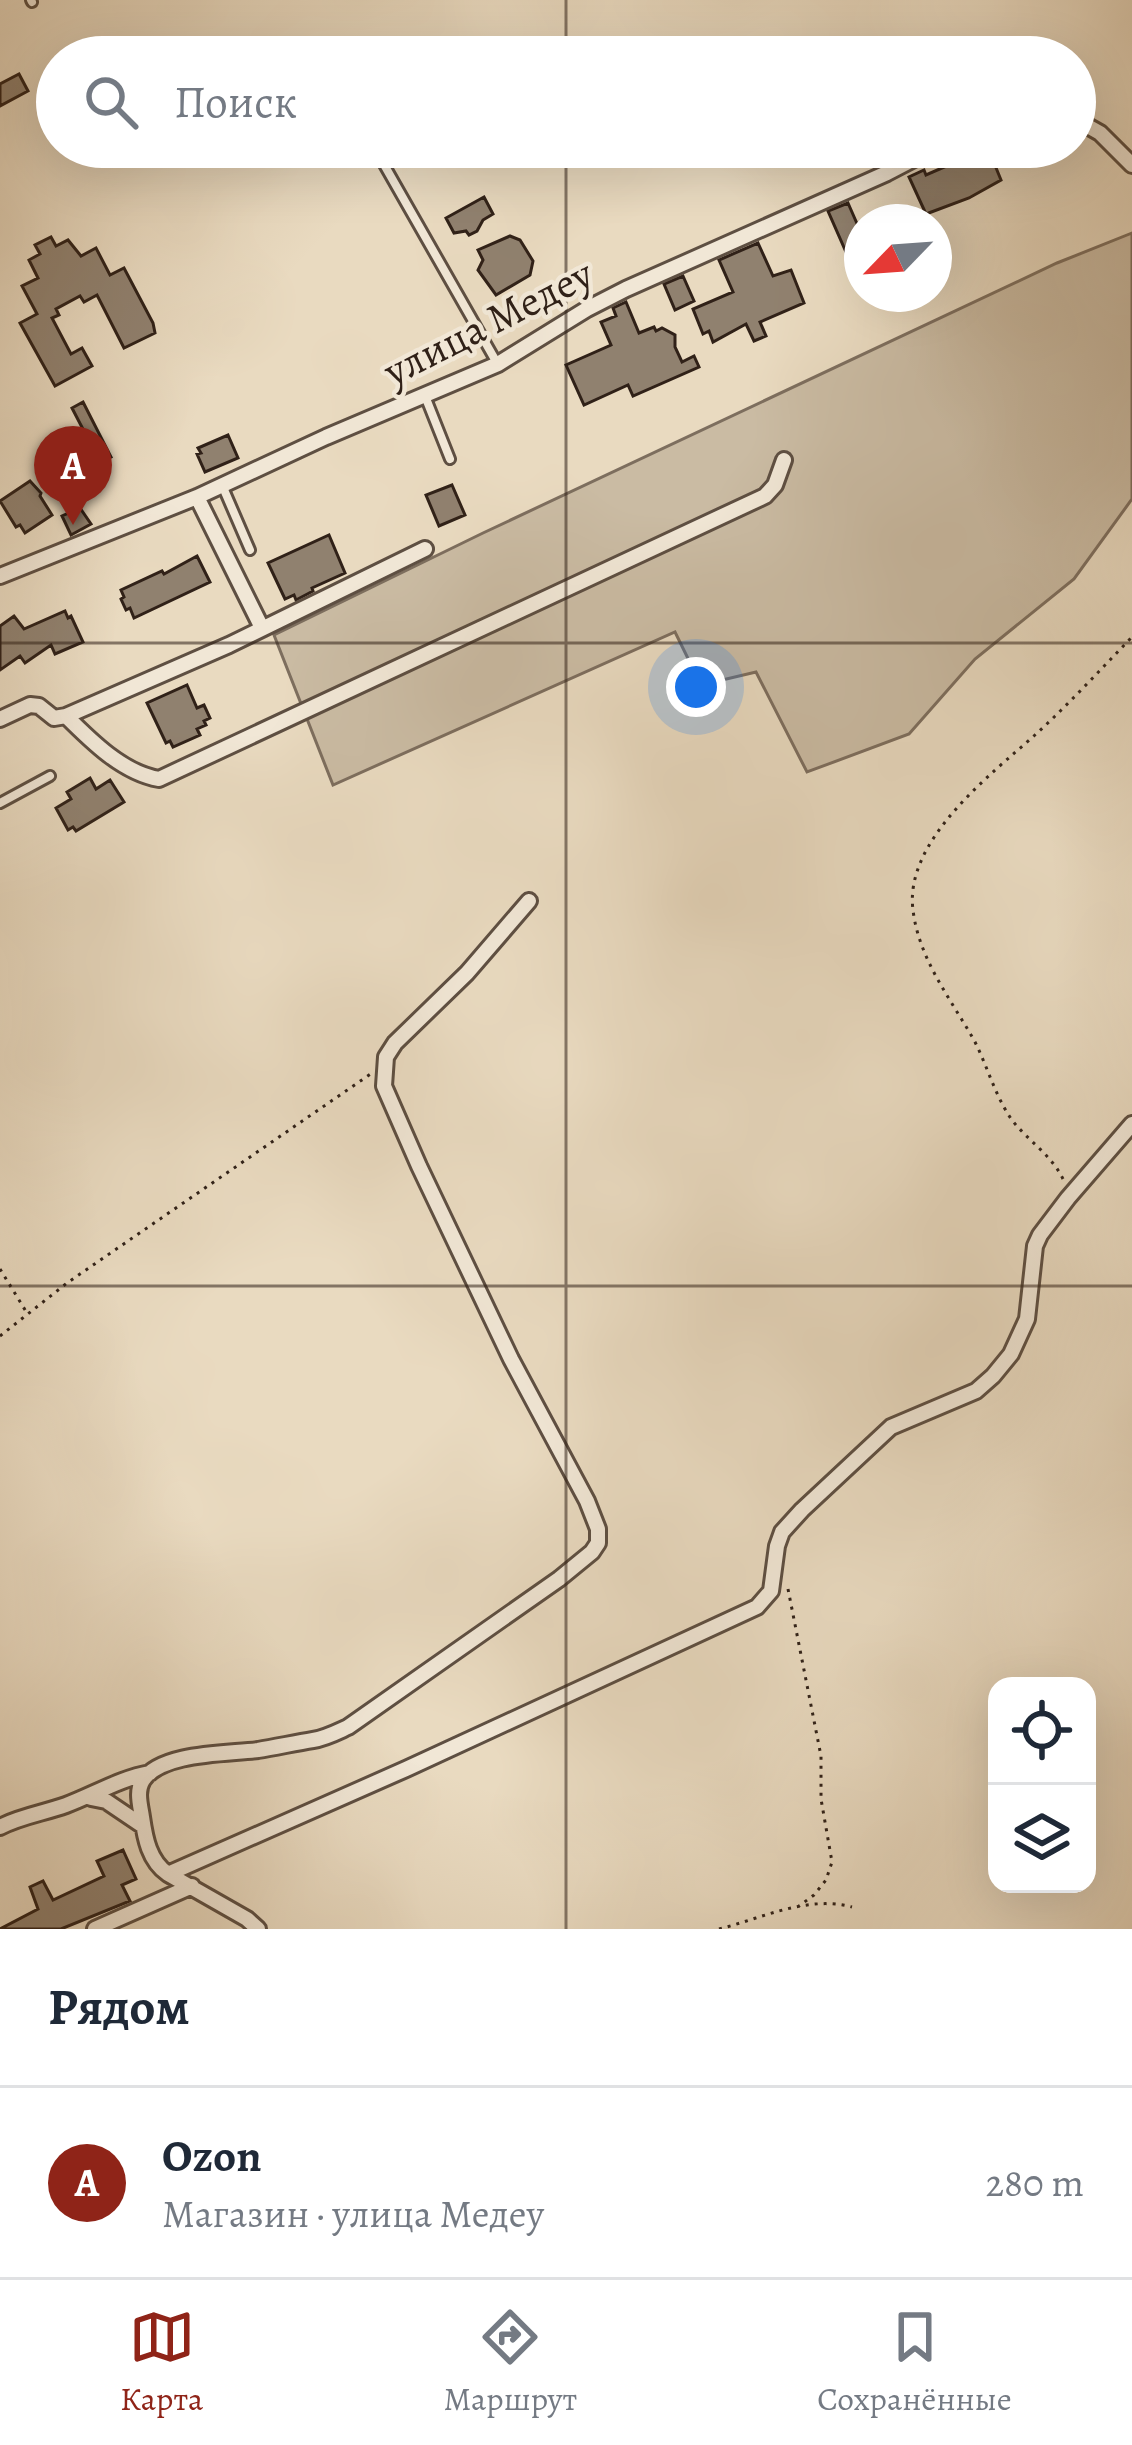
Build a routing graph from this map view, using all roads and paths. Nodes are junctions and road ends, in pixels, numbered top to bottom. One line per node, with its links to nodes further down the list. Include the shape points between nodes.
1 (1096, 132): 2 (street)
2 (1132, 165)
3 (386, 168): 5 (lane)
4 (897, 168): 5 (street, улица Медеу, via 626,289)
5 (498, 364): 6 (street, улица Медеу)
6 (425, 394): 7 (lane); 9 (street, улица Медеу)
7 (450, 459)
8 (784, 460): 16 (street, via 765,496 159,779 118,760)
9 (222, 485): 10 (street, улица Медеу); 12 (lane)
10 (197, 497): 13 (street, улица Медеу); 14 (street)
11 (425, 549): 14 (street)
12 (250, 550)
13 (0, 576)
14 (262, 628): 16 (street)
15 (1132, 637): 23 (path, via 953,814 912,888 920,941 940,986 1011,1121 1047,1154)
16 (66, 716): 17 (street, via 30,705)
17 (0, 719)
18 (50, 776): 19 (lane)
19 (0, 803)
20 (529, 902): 28 (street, via 395,1043 384,1086 587,1501 598,1543 559,1579 325,1738 194,1757)
21 (364, 1078): 25 (path)
22 (1132, 1124): 23 (street)
23 (1068, 1198): 32 (street, via 1035,1246 1027,1319 1011,1354 976,1391 891,1427 802,1510 782,1532 771,1591 757,1606)
24 (0, 1269): 25 (path)
25 (28, 1315): 26 (path)
26 (0, 1336)
27 (787, 1587): 34 (path, via 821,1756 832,1862)
28 (150, 1773): 29 (street); 30 (street, via 139,1792)
29 (88, 1797): 30 (street); 31 (street)
30 (143, 1826): 32 (street)
31 (0, 1827)
32 (168, 1874): 33 (street)
33 (192, 1886): 36 (street); 37 (street)
34 (799, 1906): 35 (path); 38 (path)
35 (852, 1907)
36 (94, 1929)
37 (259, 1929)
38 (719, 1929)

